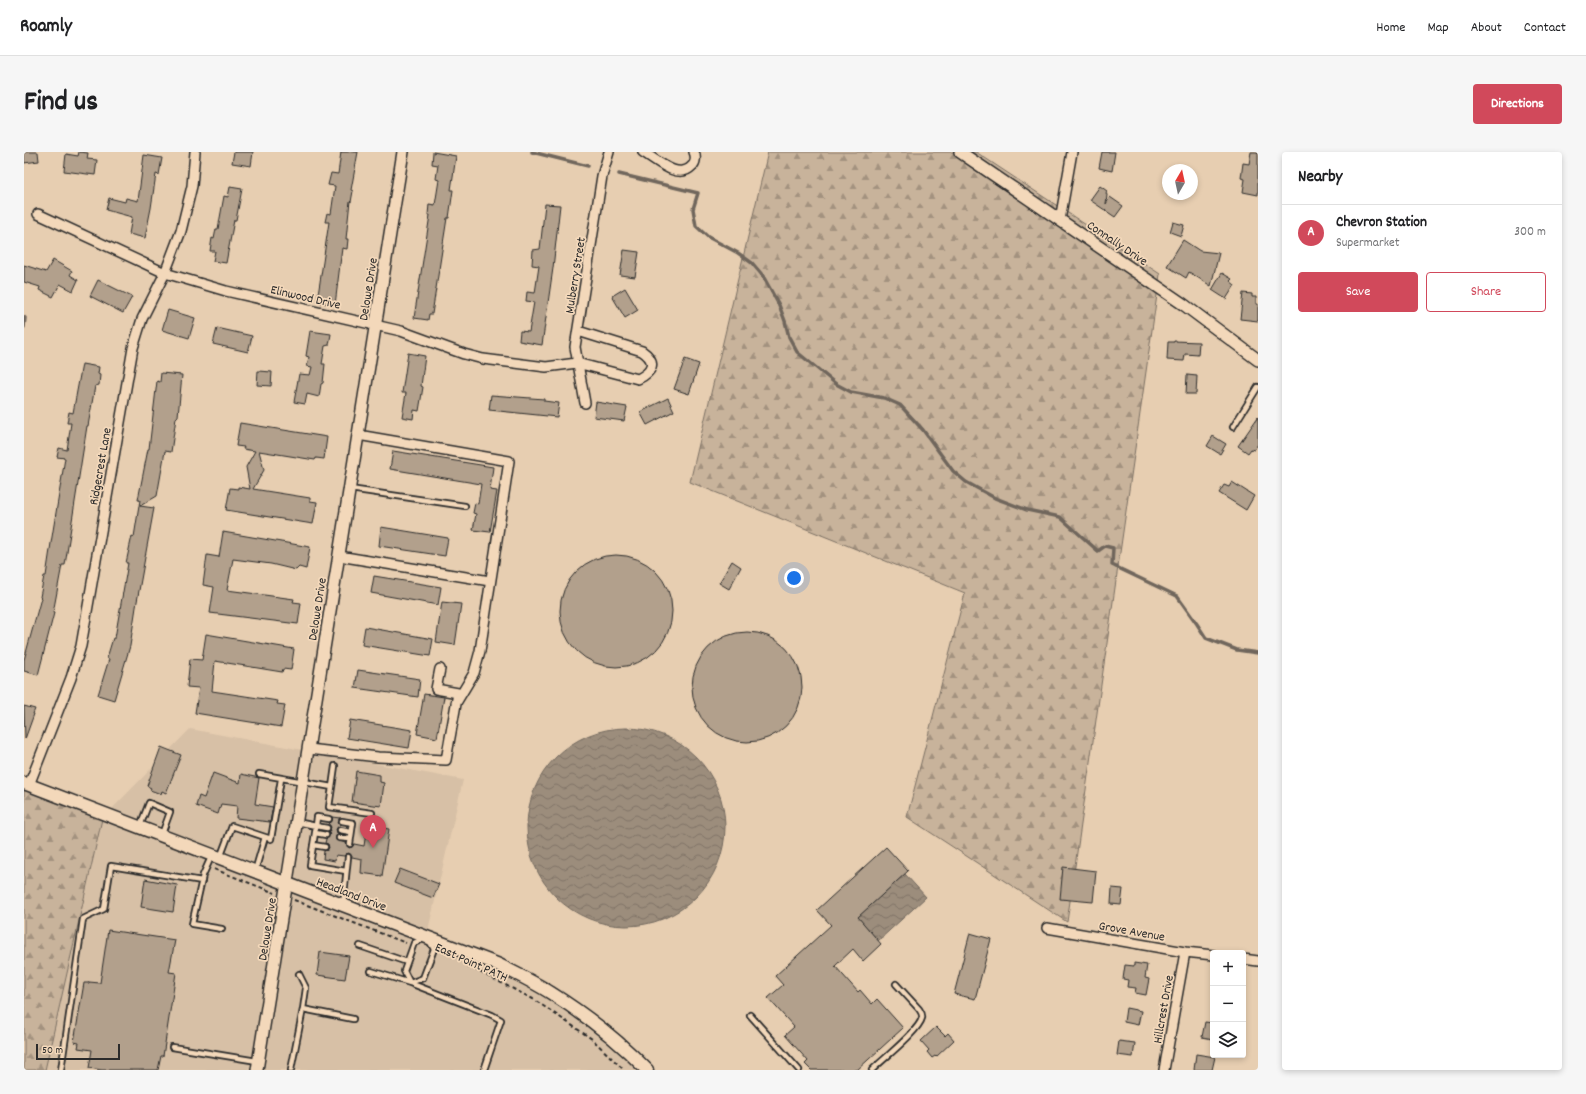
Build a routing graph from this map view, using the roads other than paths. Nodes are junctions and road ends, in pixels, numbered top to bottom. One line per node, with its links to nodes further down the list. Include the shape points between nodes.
1 (195, 152): 10 (street, Ridgecrest Lane, via 192,186 181,231)
2 (402, 152): 11 (street, Delowe Drive)
3 (609, 152): 12 (street, Mulberry Street, via 602,176)
4 (643, 152): 5 (street, via 676,172 686,172 694,165)
5 (694, 152)
6 (960, 152): 9 (street, Connally Drive)
7 (1072, 152): 9 (street)
8 (38, 214): 10 (street, Elinwood Drive)
9 (1060, 220): 13 (street, Connally Drive, via 1183,304)
10 (165, 273): 11 (street, Elinwood Drive, via 226,291); 30 (street, Ridgecrest Lane, via 142,319 133,348 81,646 71,678)
11 (375, 324): 14 (street, Elinwood Drive, via 483,359 546,367); 18 (street, Delowe Drive)
12 (578, 331): 14 (street, Mulberry Street, via 575,347); 14 (street, via 642,351 647,354 651,368 638,380)
13 (1258, 360)
14 (577, 363): 16 (street, Mulberry Street)
15 (1258, 387): 17 (lane)
16 (585, 403)
17 (1233, 427)
18 (358, 435): 19 (street, Delowe Drive); 22 (street, via 510,461)
19 (350, 489): 20 (lane); 21 (street, Delowe Drive)
20 (465, 506)
21 (339, 556): 22 (street); 25 (street, Delowe Drive)
22 (490, 580): 24 (street, via 480,651 474,673)
23 (440, 669): 24 (street, via 436,689 458,693)
24 (456, 703): 25 (street, via 446,760 378,758)
25 (309, 749): 29 (street, Delowe Drive)
26 (335, 766): 31 (lane)
27 (259, 774): 28 (lane)
28 (281, 779): 29 (lane); 44 (lane, via 271,838)
29 (304, 782): 31 (lane); 35 (street, Delowe Drive)
30 (26, 784): 37 (main road, Headland Drive)
31 (332, 787): 32 (lane, via 330,807)
32 (372, 812)
33 (329, 819): 36 (lane, via 317,817)
34 (342, 821): 40 (lane, via 352,823)
35 (297, 822): 36 (lane); 53 (street, Delowe Drive)
36 (316, 826): 38 (lane); 41 (lane)
37 (140, 827): 42 (main road, Headland Drive); 42 (lane, via 149,803 170,812)
38 (327, 828)
39 (340, 830): 40 (lane)
40 (352, 832): 45 (lane, via 350,841)
41 (315, 833): 43 (lane); 46 (lane)
42 (161, 835): 48 (main road, Headland Drive)
43 (326, 835)
44 (265, 836): 48 (lane, via 232,826); 50 (lane)
45 (339, 838)
46 (313, 845): 47 (lane); 51 (lane, via 310,865)
47 (324, 847)
48 (216, 856): 50 (main road, Headland Drive); 52 (lane, via 203,875)
49 (348, 857): 51 (lane)
50 (255, 871): 53 (main road, Headland Drive)
51 (346, 871): 54 (lane)
52 (202, 881): 56 (lane, via 192,924); 73 (lane, via 111,866 104,909 83,919)
53 (288, 883): 54 (main road, Headland Drive); 72 (street, Delowe Drive)
54 (343, 905): 57 (main road, Headland Drive)
55 (1047, 928): 59 (street, Grove Avenue)
56 (222, 929)
57 (427, 937): 63 (lane, via 414,943); 66 (lane, via 434,949 423,978); 76 (main road, Headland Drive, via 497,964 550,992 592,1021)
58 (360, 946): 63 (lane)
59 (1185, 952): 60 (street, Grove Avenue); 79 (street, Hillcrest Drive)
60 (1210, 955)
61 (1246, 959): 62 (street)
62 (1258, 961)
63 (407, 962): 66 (lane, via 404,970)
64 (371, 971): 66 (lane)
65 (299, 974): 68 (lane, via 306,988)
66 (410, 983): 75 (lane, via 501,1020)
67 (896, 984): 78 (lane, via 919,1009 922,1018 915,1030)
68 (303, 1009): 70 (lane); 74 (lane)
69 (750, 1015): 77 (lane)
70 (353, 1019)
71 (172, 1047): 72 (lane)
72 (258, 1066)
73 (61, 1070)
74 (291, 1070)
75 (484, 1070)
76 (647, 1070)
77 (799, 1070)
78 (872, 1070)
79 (1164, 1070)

